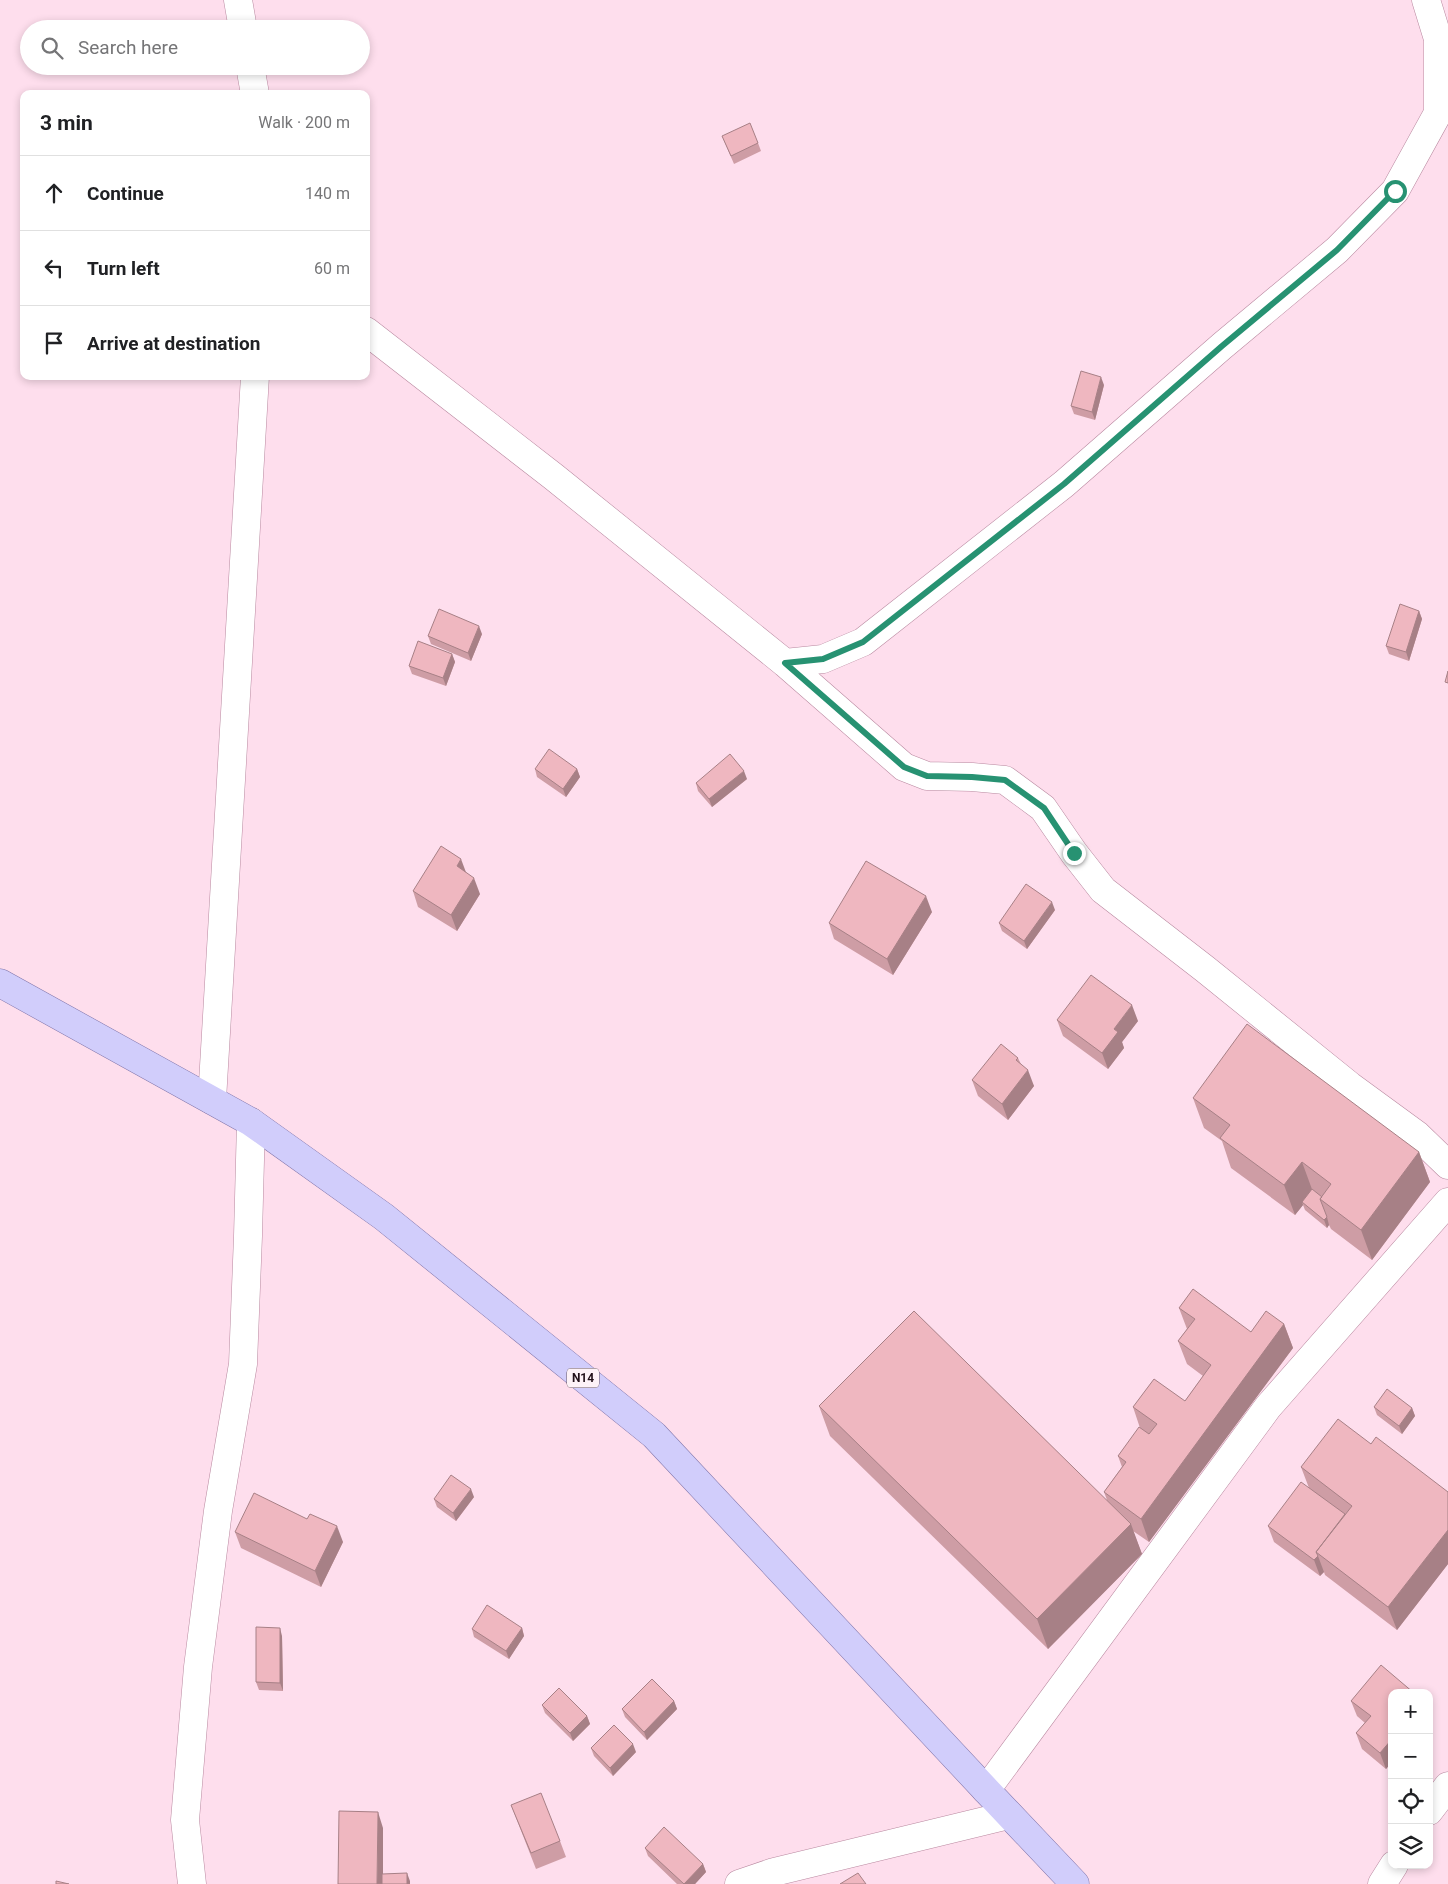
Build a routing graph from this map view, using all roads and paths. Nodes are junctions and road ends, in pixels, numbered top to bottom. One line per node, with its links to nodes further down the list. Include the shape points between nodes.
1 (238, 0): 3 (street)
2 (1426, 0): 6 (street, via 1438,39)
3 (242, 20)
4 (252, 75): 5 (street)
5 (254, 90)
6 (1443, 113): 9 (street, via 1395,191 1337,250 1064,484 863,642 823,659)
7 (370, 334): 9 (street)
8 (255, 380): 11 (street)
9 (785, 663): 13 (street, via 904,767 927,776 1005,780 1044,808 1102,890 1417,1135)
10 (0, 984): 11 (main road, N14)
11 (212, 1100): 12 (main road, N14)
12 (251, 1122): 16 (main road, N14, via 384,1217 654,1435); 20 (street, via 242,1364 203,1628 185,1820)
13 (1448, 1165)
14 (1448, 1202): 16 (street, via 1268,1407)
15 (1448, 1786): 17 (street)
16 (986, 1790): 18 (main road, N14)
17 (1433, 1806)
18 (1009, 1815): 21 (street, via 774,1872); 22 (main road, N14)
19 (1391, 1869): 23 (street)
20 (192, 1884)
21 (739, 1884)
22 (1076, 1884)
23 (1382, 1884)

